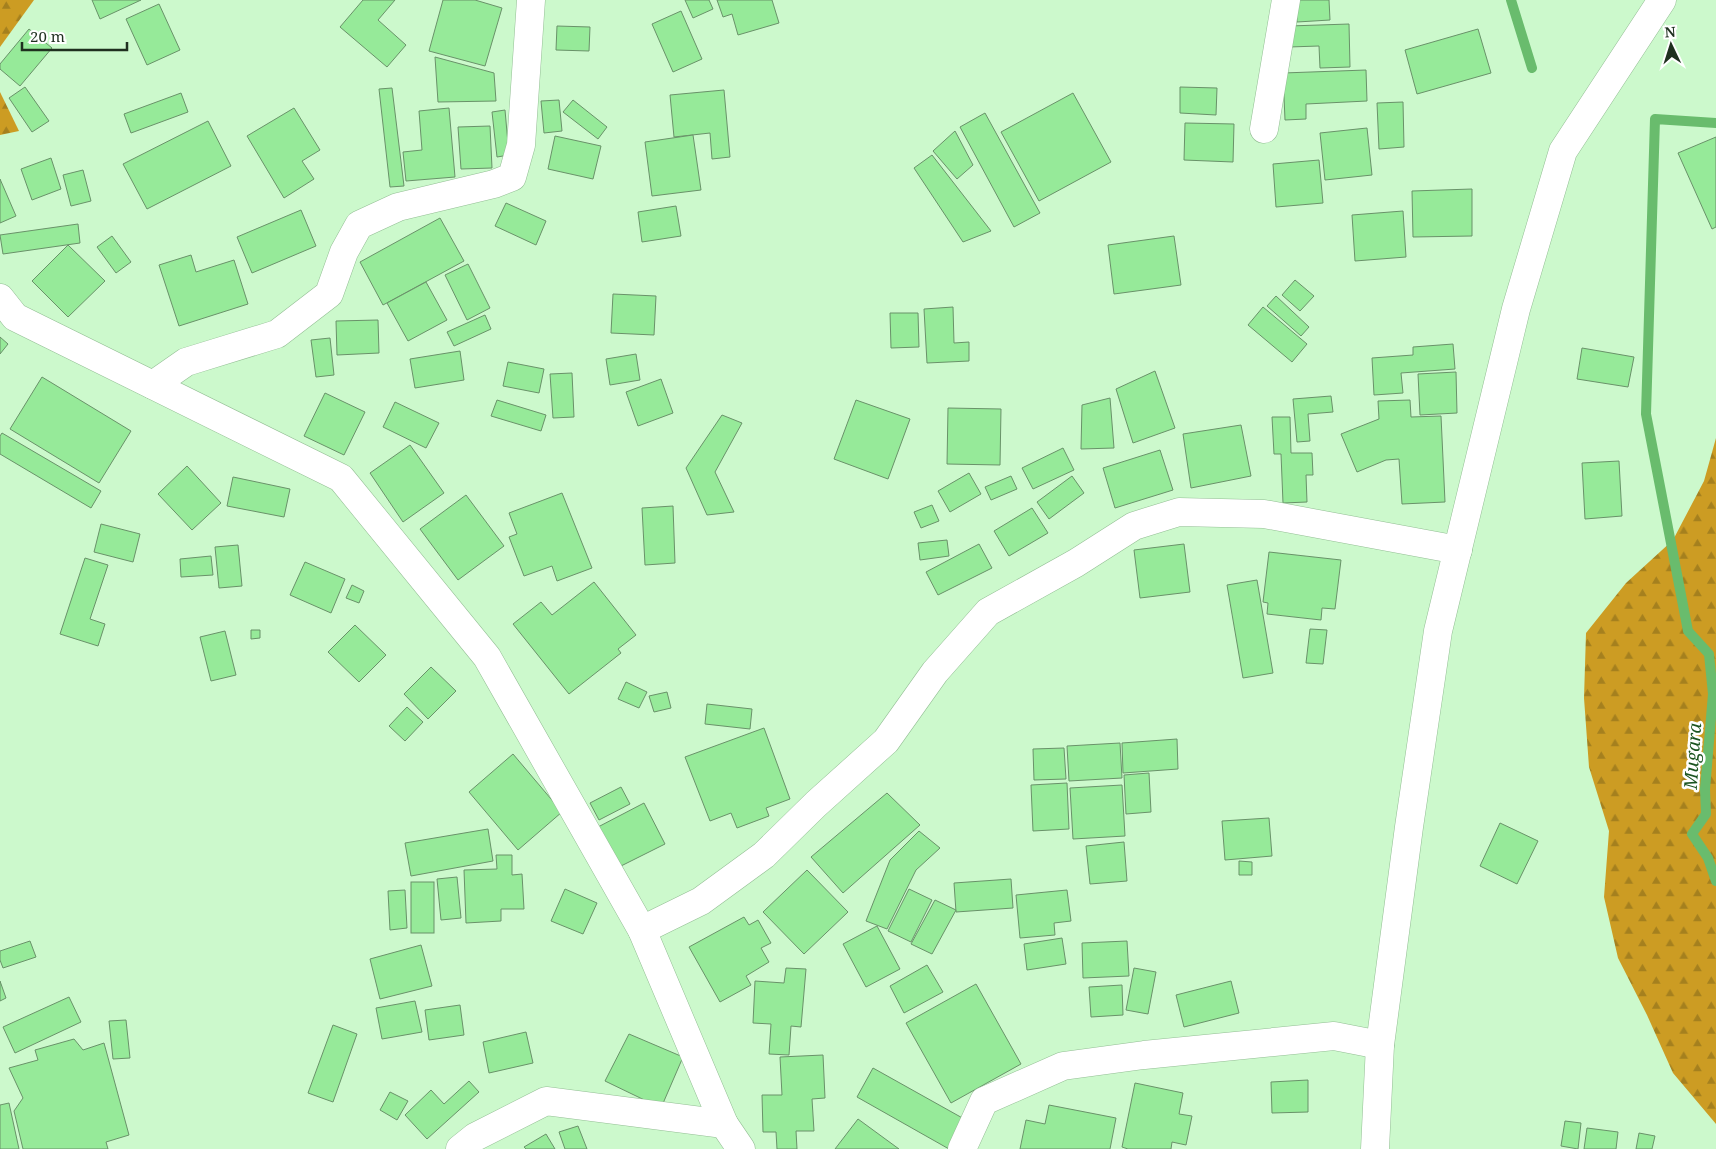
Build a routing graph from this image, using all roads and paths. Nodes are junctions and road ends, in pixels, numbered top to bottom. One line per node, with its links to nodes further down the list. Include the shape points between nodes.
1 (531, 0): 6 (street, via 521,145 512,177 398,207 359,225 344,252 329,294 277,334 186,362)
2 (1286, 0): 4 (street)
3 (1662, 0): 7 (street, via 1563,151 1516,309)
4 (1264, 129)
5 (0, 298): 6 (street, via 15,317)
6 (153, 385): 8 (street, via 341,478 487,657)
7 (1458, 550): 8 (street, via 1264,514 1179,512 1134,526 988,612 934,672 886,742 764,855 701,901); 9 (street, via 1438,631)
8 (642, 930): 10 (street)
9 (1380, 1044): 13 (street, via 1334,1036 1063,1066 984,1101); 14 (street)
10 (724, 1124): 11 (street, via 546,1101 475,1137); 12 (street)
11 (460, 1149)
12 (741, 1149)
13 (962, 1149)
14 (1375, 1149)

